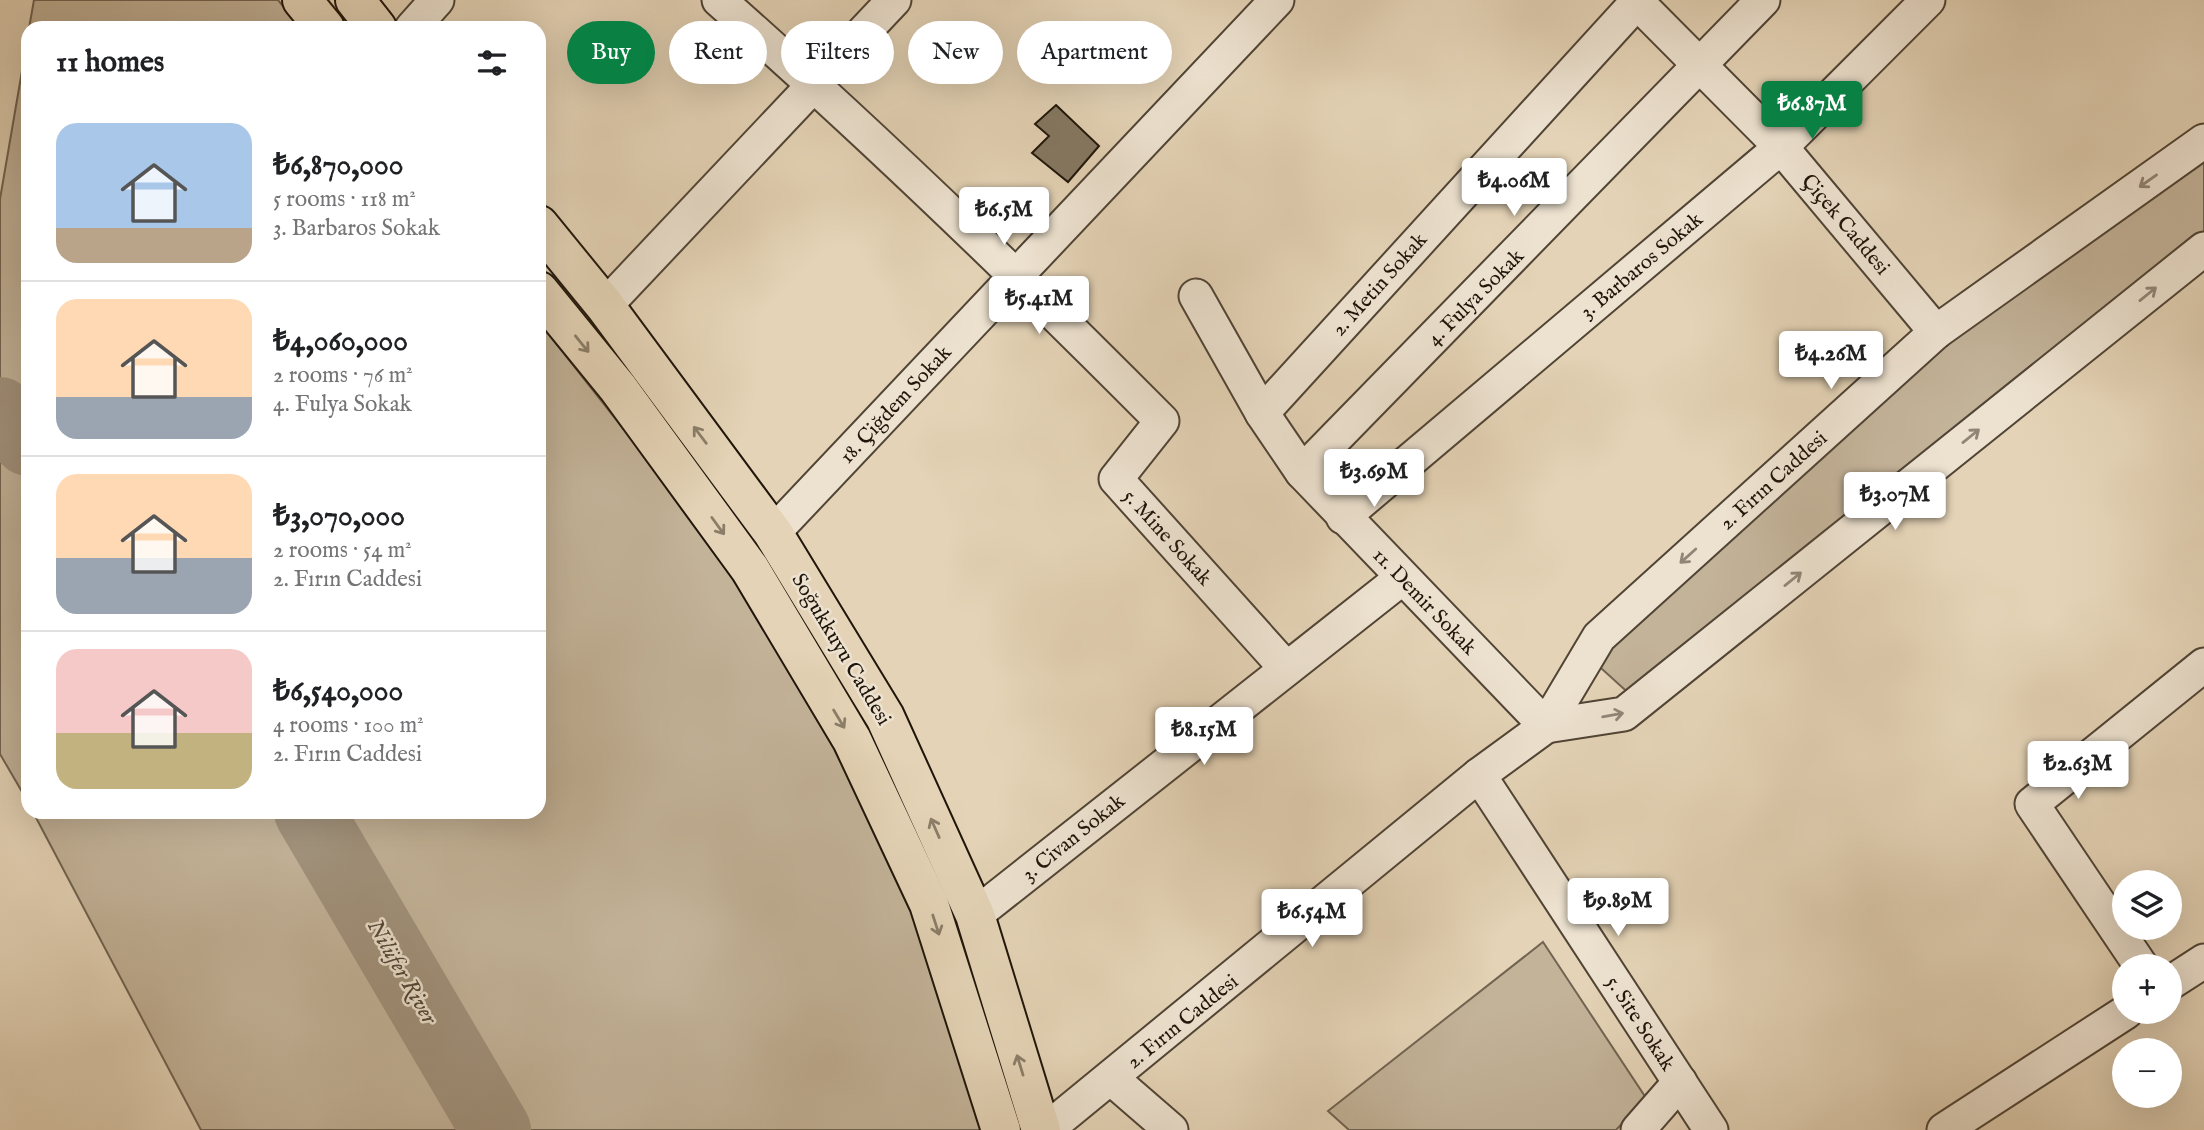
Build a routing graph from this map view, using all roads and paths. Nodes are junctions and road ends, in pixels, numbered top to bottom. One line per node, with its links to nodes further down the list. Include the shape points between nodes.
1 (302, 0): 10 (main road)
2 (355, 0): 11 (main road)
3 (437, 0): 12 (street)
4 (719, 0): 14 (street, 5. Mine Sokak)
5 (894, 0): 14 (street)
6 (1277, 0): 19 (street, 18. Çiğdem Sokak)
7 (1763, 0): 13 (street, 4. Fulya Sokak)
8 (1927, 0): 16 (street, 3. Barbaros Sokak)
9 (1637, 1): 13 (street, Çiçek Caddesi); 24 (street, 2. Metin Sokak)
10 (319, 21)
11 (372, 21)
12 (418, 21)
13 (1701, 66): 16 (street, Çiçek Caddesi); 25 (street, 4. Fulya Sokak)
14 (815, 85): 19 (street, 5. Mine Sokak); 22 (street)
15 (2204, 141): 23 (street, 2. Fırın Caddesi, one-way to 23)
16 (1781, 147): 23 (street, Çiçek Caddesi); 26 (street, 3. Barbaros Sokak)
17 (546, 234): 22 (main road, Soğukkuyu Caddesi)
18 (2204, 249): 31 (street, 2. Fırın Caddesi, one-way to 18, via 1625,714)
19 (1016, 274): 27 (street, 18. Çiğdem Sokak); 30 (street, 5. Mine Sokak, via 1162,421 1116,479)
20 (1196, 296): 24 (street, 11. Demir Sokak)
21 (546, 300): 40 (main road, Soğukkuyu Caddesi, one-way to 40, via 618,388 750,569 852,740 929,904)
22 (605, 306): 27 (main road, Soğukkuyu Caddesi, one-way to 22)
23 (1936, 332): 31 (street, 2. Fırın Caddesi, one-way to 31, via 1599,638)
24 (1262, 412): 25 (street, 11. Demir Sokak)
25 (1302, 472): 26 (street, 11. Demir Sokak)
26 (1343, 517): 28 (street, 11. Demir Sokak)
27 (774, 533): 33 (main road, Soğukkuyu Caddesi, one-way to 27, via 885,717)
28 (1402, 578): 30 (street, 3. Civan Sokak); 31 (street, 11. Demir Sokak)
29 (2204, 665): 34 (street, via 2032,804)
30 (1285, 667): 33 (street, 3. Civan Sokak)
31 (1546, 726): 32 (street, 2. Fırın Caddesi)
32 (1479, 775): 38 (street, 2. Fırın Caddesi); 39 (street, 5. Site Sokak)
33 (975, 915): 41 (main road, Soğukkuyu Caddesi, one-way to 33)
34 (2133, 954)
35 (2204, 961): 36 (street)
36 (2182, 975)
37 (2112, 1021): 45 (street)
38 (1111, 1078): 41 (street, 2. Fırın Caddesi); 42 (street)
39 (1680, 1082): 43 (street); 44 (street, 5. Site Sokak)
40 (1001, 1130)
41 (1043, 1130)
42 (1171, 1130)
43 (1638, 1130)
44 (1711, 1130)
45 (1944, 1130)

